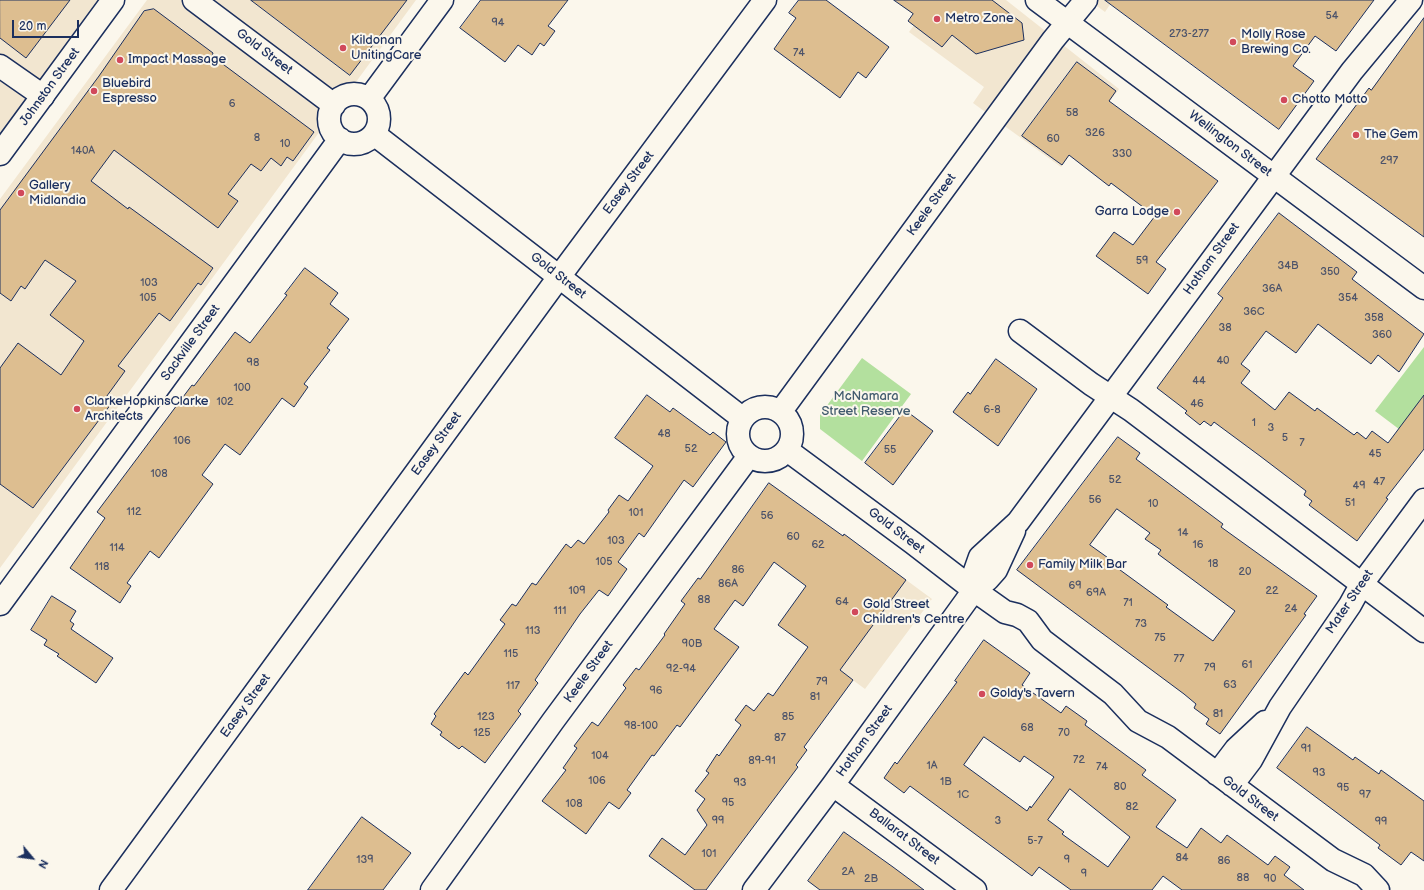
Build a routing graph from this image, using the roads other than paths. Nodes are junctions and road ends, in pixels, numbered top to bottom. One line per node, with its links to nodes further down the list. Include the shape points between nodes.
1 (113, 0): 9 (street, Johnston Street)
2 (194, 0): 11 (street, Gold Street)
3 (442, 0): 10 (street)
4 (765, 0): 17 (street, Easey Street)
5 (1037, 0): 7 (street, Wellington Street)
6 (1411, 0): 15 (street, Hotham Street, via 1352,71)
7 (1072, 9): 15 (street, Wellington Street); 21 (street, Keele Street)
8 (0, 66): 9 (street)
9 (43, 96): 14 (street, Johnston Street)
10 (369, 99): 11 (street, via 355,94 343,97); 12 (street, via 375,104 379,119)
11 (334, 105): 13 (street, via 330,112 330,127)
12 (374, 134): 13 (street, via 369,139 354,144); 17 (street, Gold Street)
13 (340, 139): 28 (street, Sackville Street)
14 (0, 154)
15 (1277, 171): 16 (street, Wellington Street); 18 (street, Wellington Street); 20 (street, Hotham Street)
16 (1424, 269)
17 (559, 277): 22 (street, Gold Street); 33 (street, Easey Street)
18 (1424, 288)
19 (1020, 331): 20 (street)
20 (1111, 397): 26 (street, via 1199,460); 27 (street, Hotham Street, via 1018,522 996,570)
21 (781, 411): 22 (street, via 764,406 756,408); 23 (street, via 792,429 791,442)
22 (742, 418): 24 (street, via 739,442)
23 (787, 450): 24 (street, via 781,456 769,460 757,460); 27 (street, Gold Street)
24 (749, 456): 34 (street, Keele Street)
25 (1424, 500): 26 (street, Mater Street)
26 (1361, 585): 29 (street); 30 (street, Mater Street, via 1280,707 1251,760)
27 (974, 590): 30 (street, Gold Street, via 1005,612 1018,632 1042,640 1113,694 1138,721 1168,736); 31 (street, Hotham Street)
28 (0, 604)
29 (1424, 631)
30 (1224, 780): 32 (street, Gold Street)
31 (833, 785): 35 (street, Hotham Street); 36 (street, Ballarat Street)
32 (1333, 860): 37 (street, Gold Street, via 1344,875); 38 (street, Gold Street, via 1364,875)
33 (111, 890)
34 (432, 890)
35 (754, 890)
36 (974, 890)
37 (1364, 890)
38 (1378, 890)

